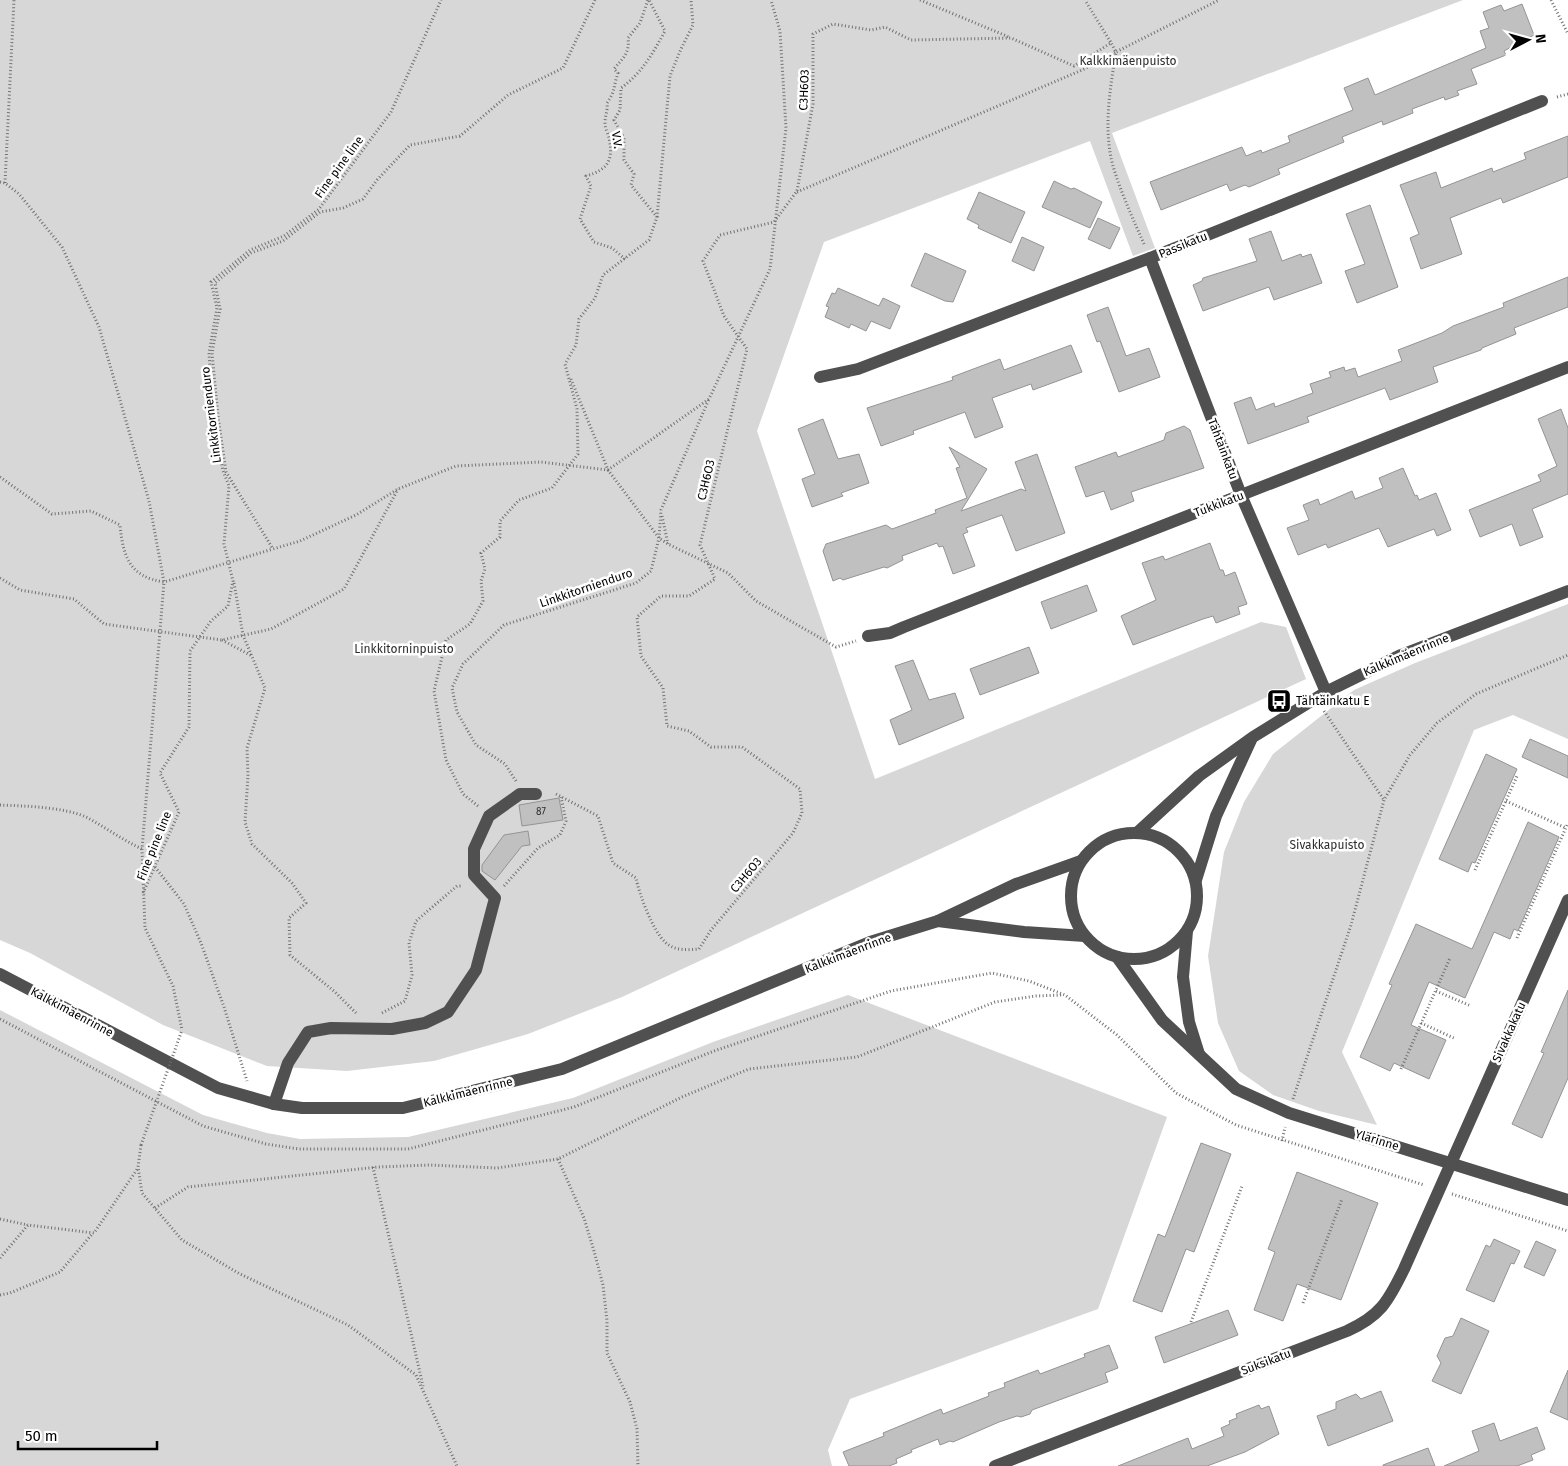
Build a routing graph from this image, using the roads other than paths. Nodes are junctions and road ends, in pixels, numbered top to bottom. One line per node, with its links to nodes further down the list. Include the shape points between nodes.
1 (1542, 100): 2 (street, Passikatu)
2 (1150, 258): 4 (street, Passikatu, via 858,368); 5 (street, Tähtäinkatu)
3 (1568, 367): 5 (street, Tukkikatu)
4 (820, 377)
5 (1241, 495): 7 (street, Tukkikatu, via 890,633); 8 (street, Tähtäinkatu)
6 (1568, 591): 8 (street, Kalkkimäenrinne, via 1401,655)
7 (868, 636)
8 (1320, 695): 9 (street, Kalkkimäenrinne)
9 (1252, 737): 11 (street, Kalkkimäenrinne, via 1199,776); 13 (street, via 1216,816)
10 (536, 794): 21 (street, via 520,794 489,816 474,849 474,875 495,898 476,970 448,1012 425,1023 392,1029 331,1028 308,1032 288,1063)
11 (1138, 832): 12 (street, via 1112,836); 13 (street, via 1164,839 1175,847 1184,856)
12 (1081, 860): 15 (street, Kalkkimäenrinne, via 1016,884); 17 (street, via 1075,872 1071,899 1077,924)
13 (1196, 880): 16 (street, via 1197,906)
14 (1568, 900): 22 (street, Sivakkakatu)
15 (938, 921): 17 (street, Kalkkimäenrinne); 21 (street, Kalkkimäenrinne, via 870,942 562,1069 403,1108 302,1108)
16 (1187, 931): 18 (street, via 1179,941 1157,956); 20 (street, via 1183,977)
17 (1085, 936): 18 (street, via 1094,945)
18 (1117, 957): 20 (street, Ylärinne, via 1162,1020)
19 (0, 974): 21 (street, Kalkkimäenrinne, via 218,1088)
20 (1199, 1054): 22 (street, Ylärinne, via 1236,1089 1289,1112)
21 (274, 1104)
22 (1451, 1163): 23 (street, Ylärinne); 24 (street, Suksikatu, via 1389,1298 1374,1316 1346,1331)
23 (1568, 1200)
24 (995, 1466)

